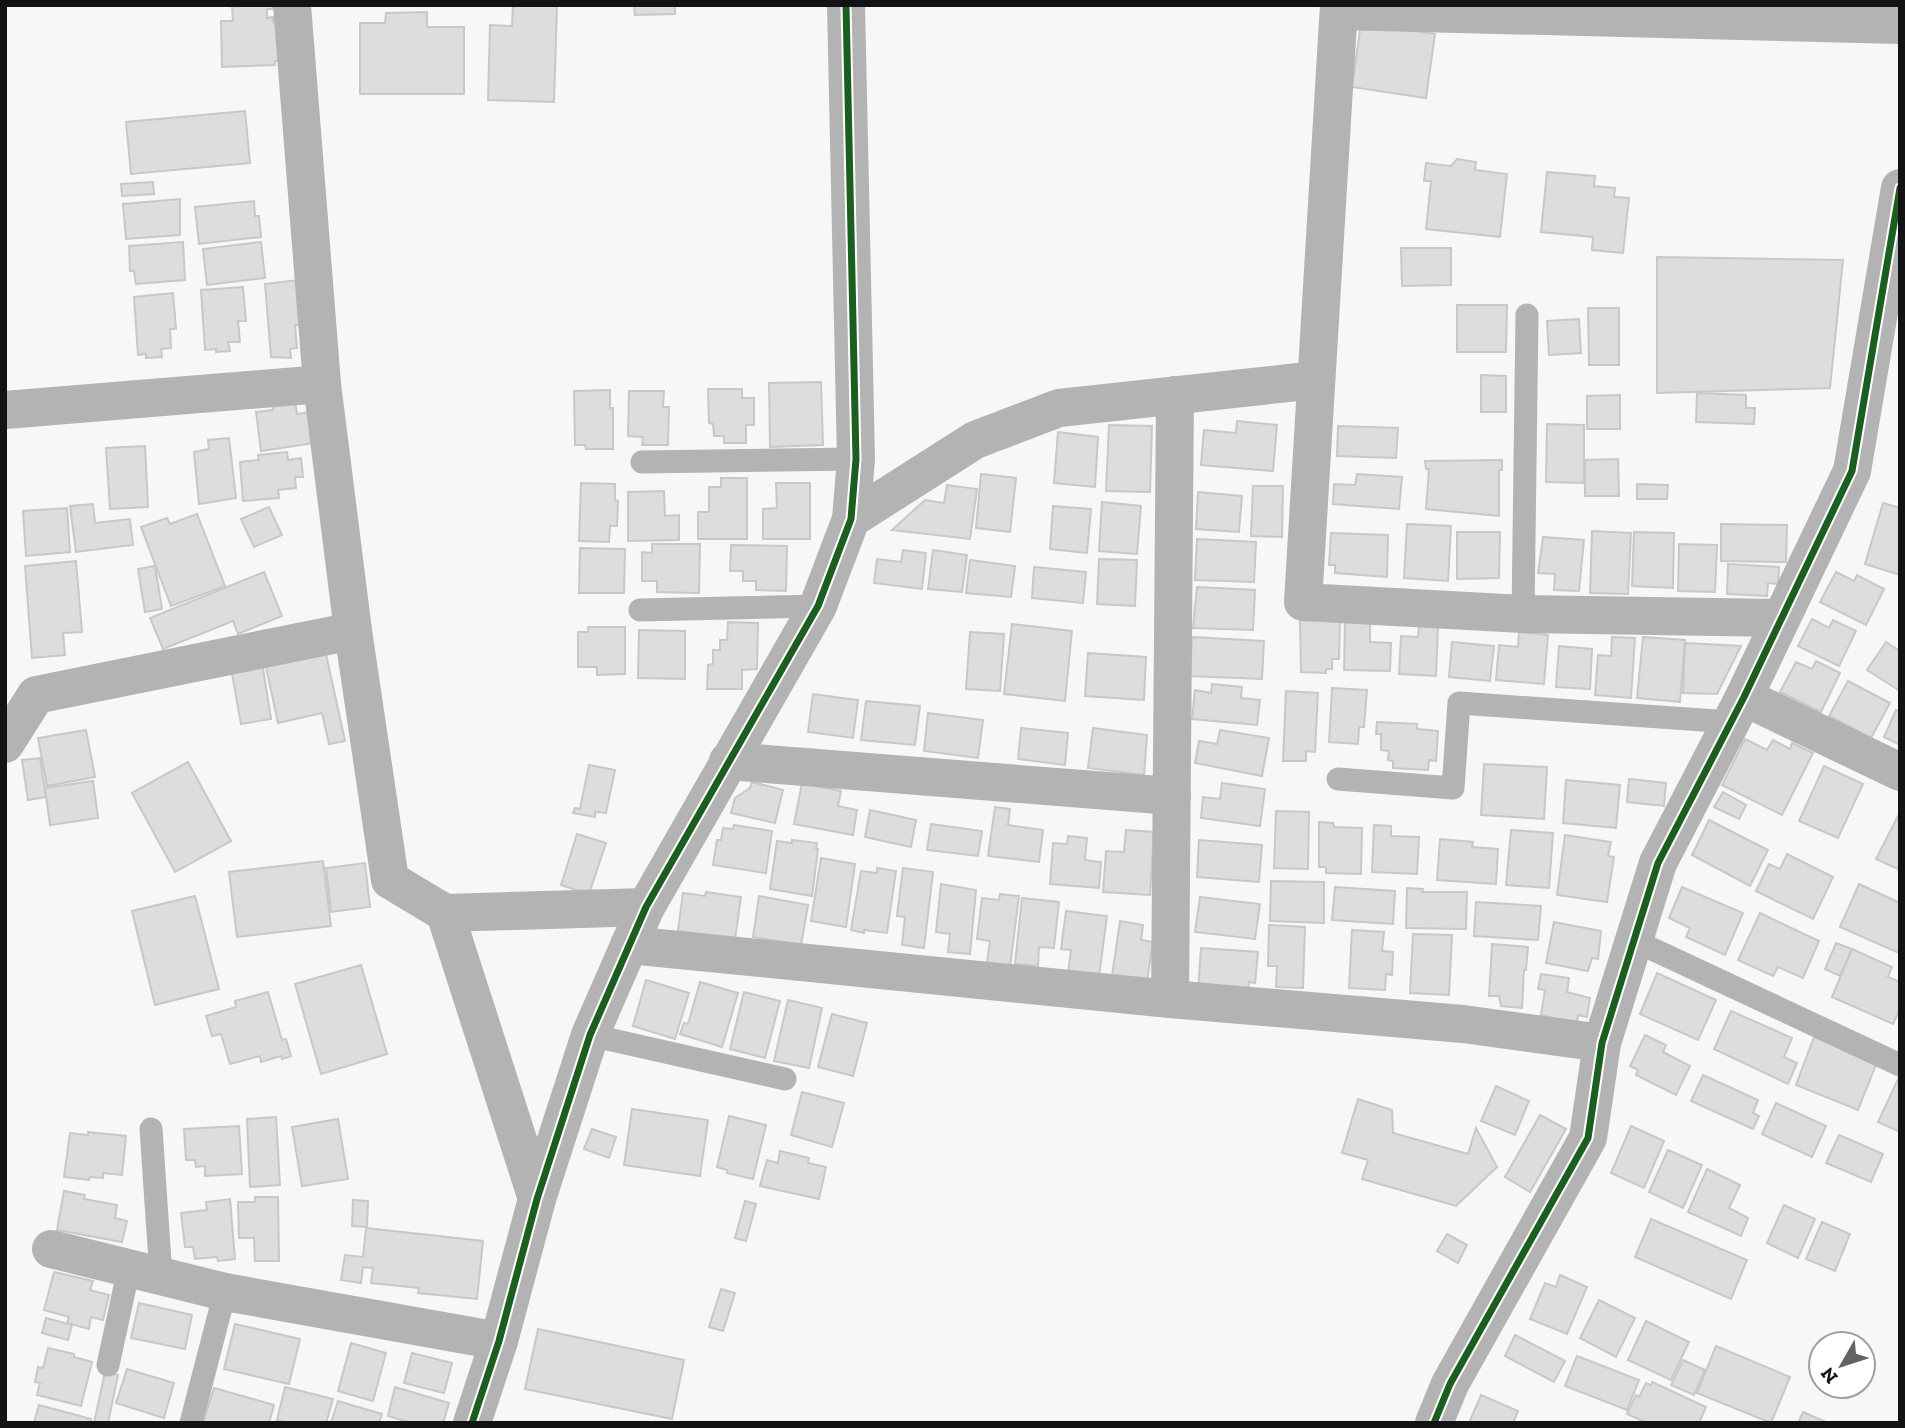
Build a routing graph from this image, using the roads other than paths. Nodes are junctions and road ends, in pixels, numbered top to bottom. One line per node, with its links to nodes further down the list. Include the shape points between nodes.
1 (292, 5): 9 (street)
2 (846, 5): 12 (street)
3 (1339, 8): 4 (street); 8 (street)
4 (1900, 25)
5 (1900, 188): 7 (street)
6 (1527, 315): 17 (lane)
7 (1885, 362): 18 (street, via 1852,471)
8 (1316, 380): 10 (street); 17 (street, via 1303,602)
9 (322, 384): 11 (street); 19 (street)
10 (1175, 396): 14 (street, via 1059,408 975,440); 25 (street)
11 (5, 410)
12 (856, 459): 13 (lane); 14 (street)
13 (642, 461)
14 (851, 519): 15 (street)
15 (818, 606): 16 (lane); 22 (street)
16 (640, 610)
17 (1523, 614): 18 (street)
18 (1781, 618): 20 (street)
19 (353, 631): 21 (street, via 36,695); 27 (street, via 390,880)
20 (1738, 710): 23 (street); 24 (lane, via 1459,703 1453,788); 28 (street, via 1658,863)
21 (5, 744)
22 (728, 761): 25 (street); 26 (street)
23 (1900, 772)
24 (1338, 779)
25 (1172, 796): 30 (street)
26 (646, 907): 27 (street); 29 (street)
27 (445, 913): 36 (street)
28 (1633, 940): 32 (street); 33 (lane)
29 (629, 945): 30 (street); 31 (street)
30 (1170, 999): 32 (street, via 1464,1024)
31 (590, 1035): 34 (lane); 36 (street)
32 (1602, 1043): 44 (street, via 1588,1138 1450,1384)
33 (1900, 1065)
34 (785, 1079)
35 (151, 1129): 38 (lane)
36 (537, 1199): 40 (street)
37 (51, 1249): 38 (street)
38 (145, 1272): 39 (street); 41 (lane)
39 (225, 1292): 40 (street); 42 (lane)
40 (499, 1341): 43 (street)
41 (108, 1366)
42 (191, 1423)
43 (472, 1423)
44 (1434, 1423)

